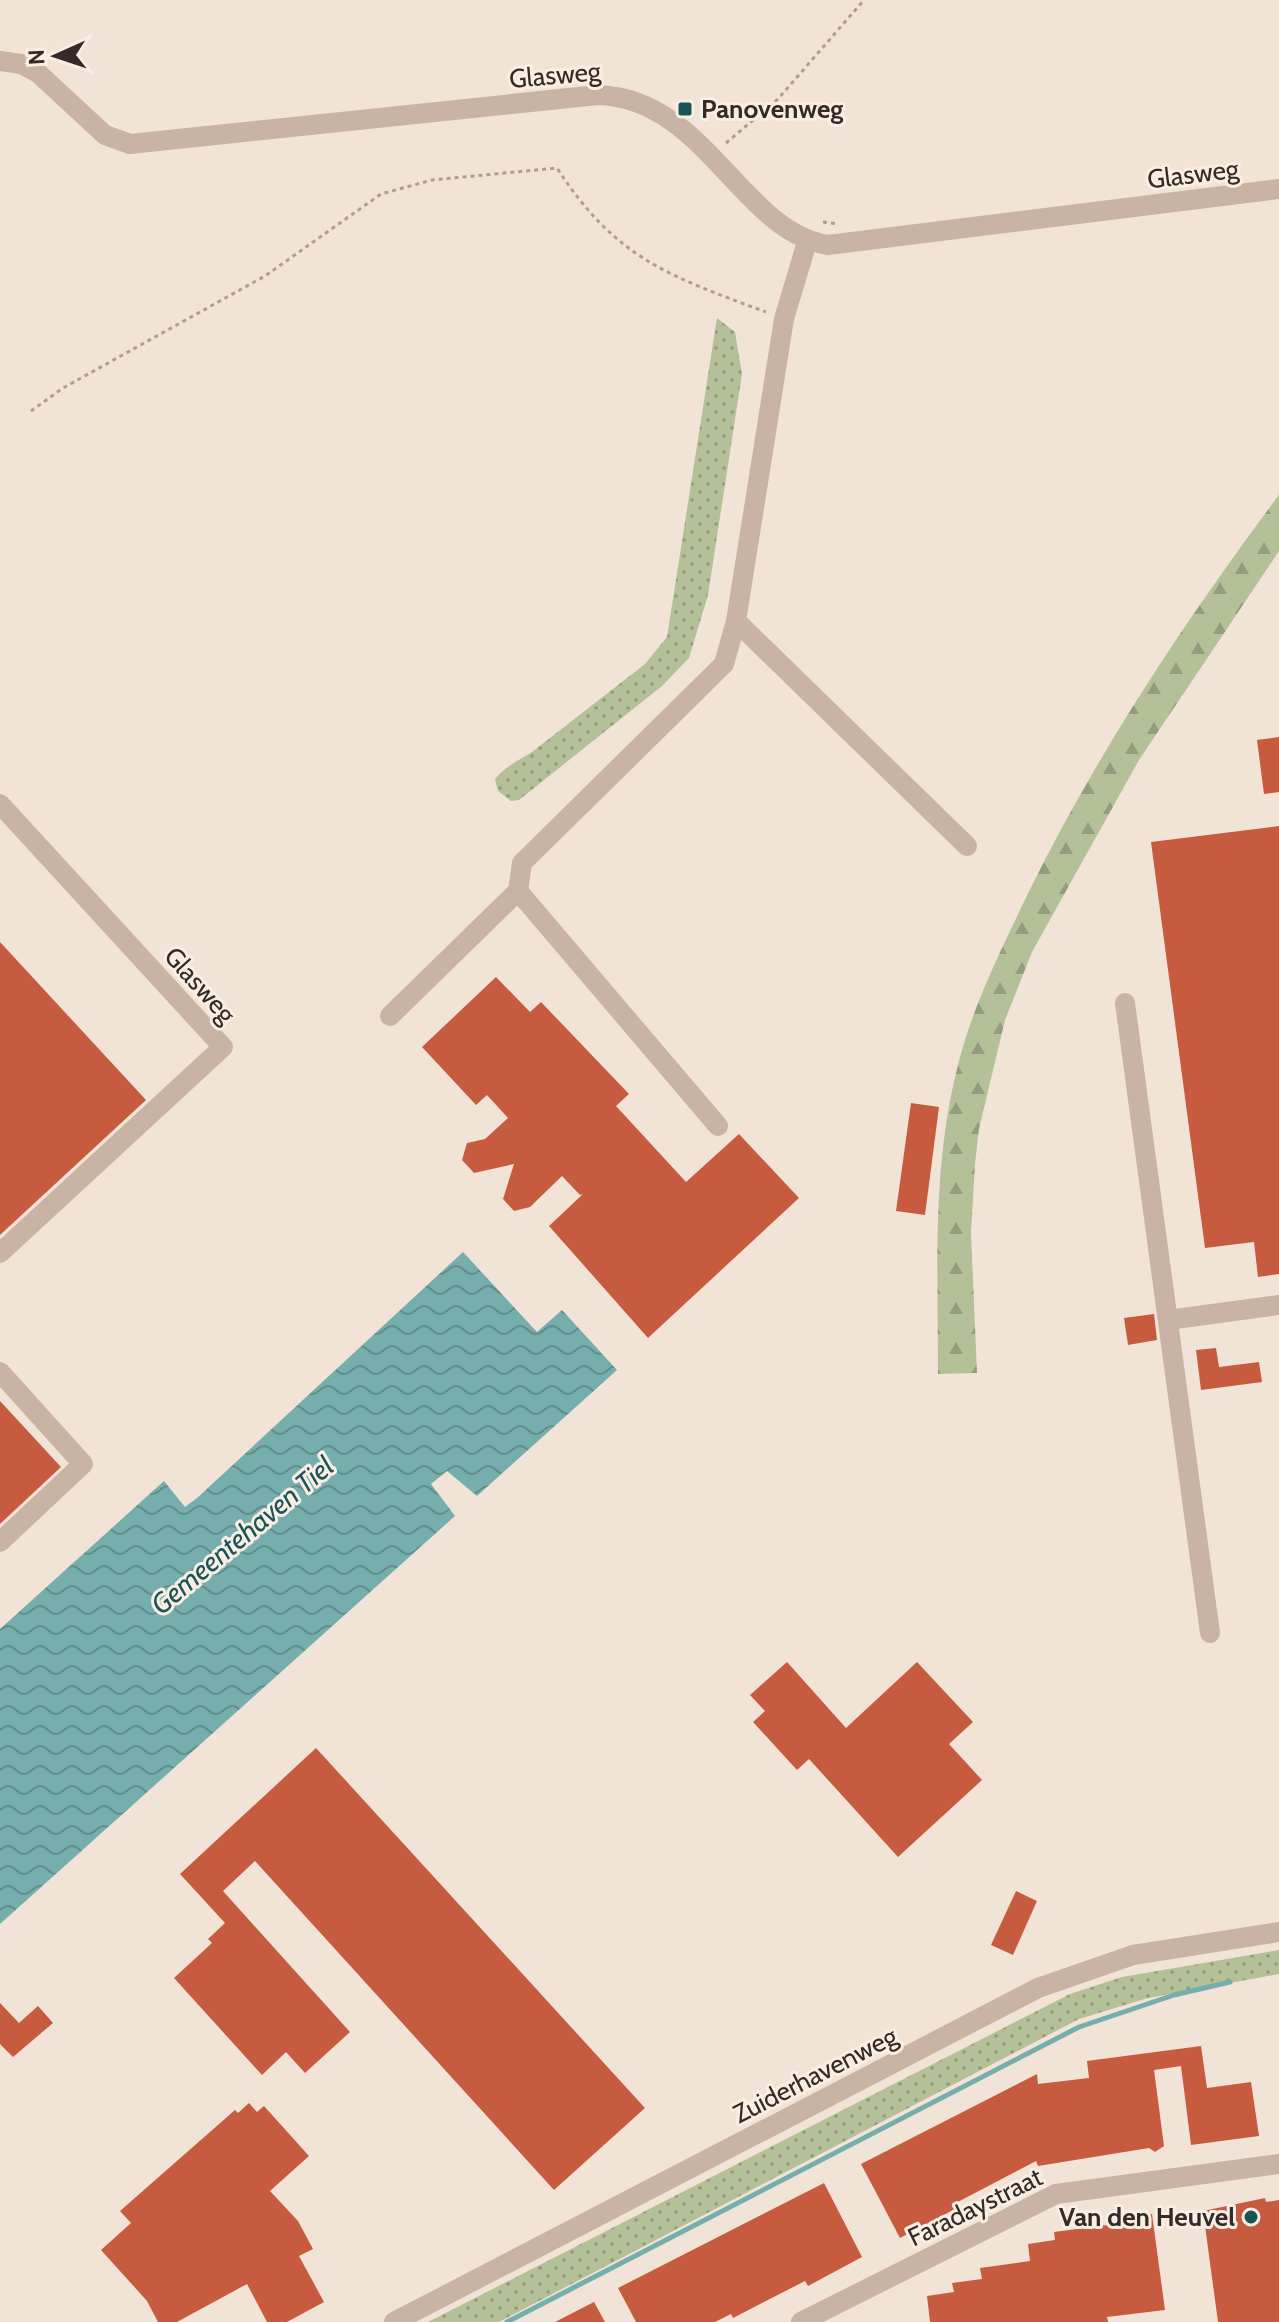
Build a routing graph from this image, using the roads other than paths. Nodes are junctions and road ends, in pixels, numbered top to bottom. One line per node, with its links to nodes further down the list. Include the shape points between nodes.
1 (0, 61): 3 (street, Glasweg, via 38,73 105,135 130,144 623,96 673,122 777,221)
2 (1279, 189): 3 (street, Glasweg, via 855,244)
3 (807, 242): 4 (street, via 784,319)
4 (736, 621): 6 (street); 7 (street, via 724,664 522,863)
5 (0, 804): 11 (street, Glasweg, via 223,1047)
6 (967, 846)
7 (518, 891): 9 (street); 10 (street)
8 (1125, 1003): 13 (street)
9 (390, 1016)
10 (718, 1126)
11 (0, 1253)
12 (1279, 1305): 13 (street)
13 (1168, 1320): 16 (street)
14 (0, 1372): 15 (street, via 83,1464)
15 (0, 1542)
16 (1210, 1633)
17 (1279, 1932): 19 (street, Zuiderhavenweg, via 1133,1955 1038,1988)
18 (1279, 2164): 20 (street, Faradaystraat, via 1056,2194)
19 (394, 2322)
20 (801, 2322)

